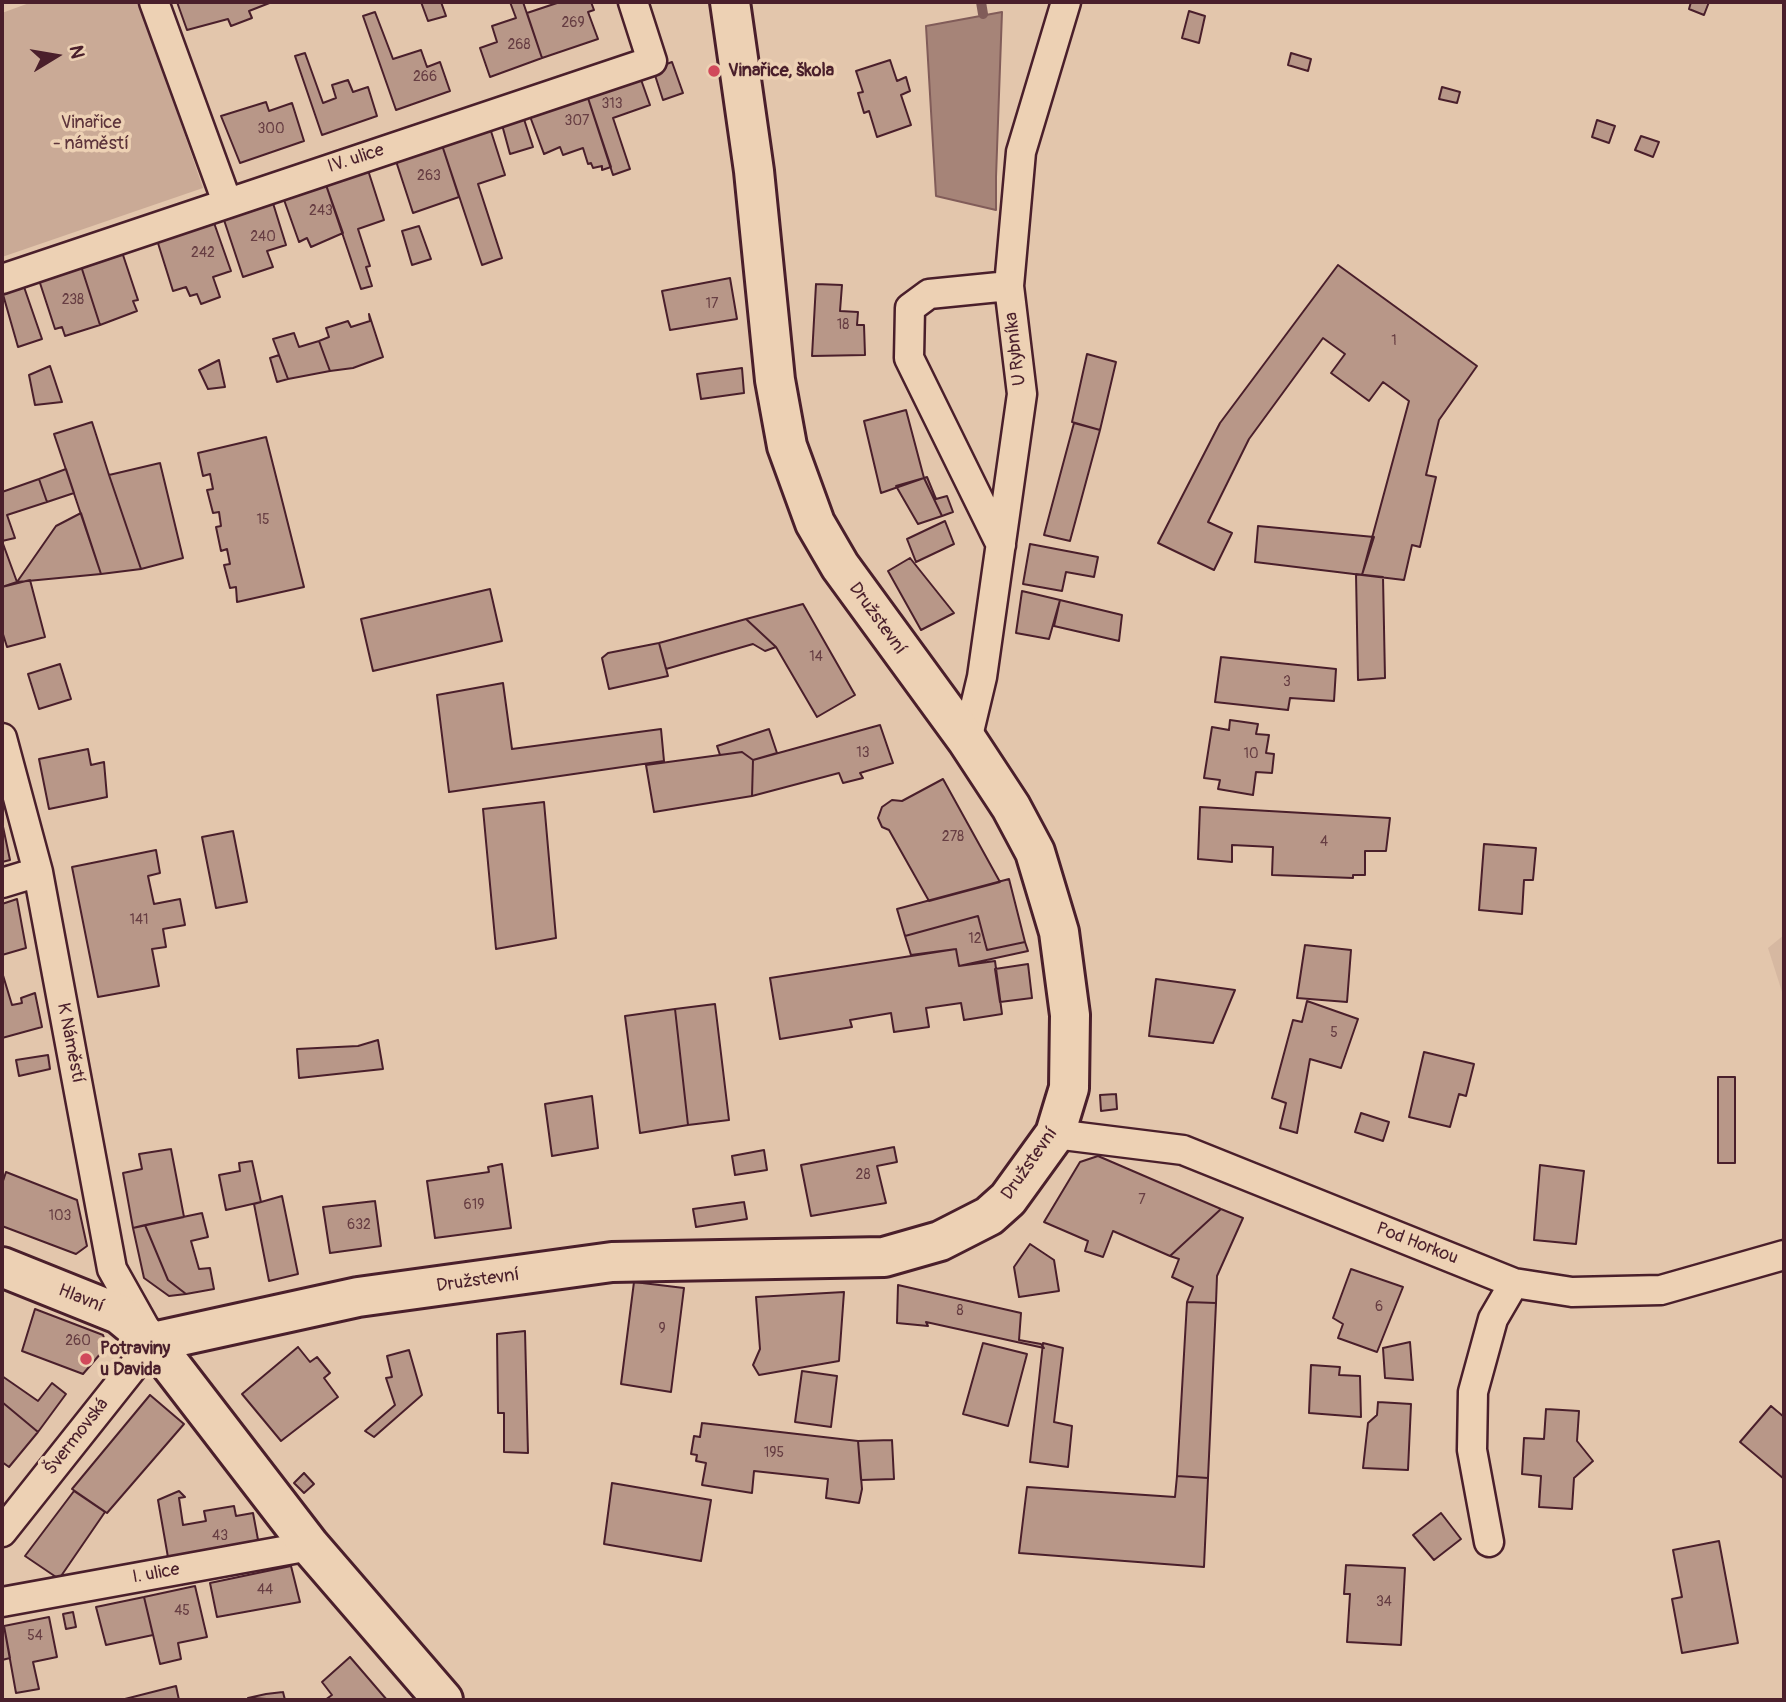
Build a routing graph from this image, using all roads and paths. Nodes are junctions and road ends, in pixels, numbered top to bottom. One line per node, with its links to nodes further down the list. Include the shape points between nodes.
1 (154, 2): 5 (street)
2 (633, 2): 5 (street, IV. ulice, via 652,61)
3 (1066, 2): 7 (street, U Rybníka, via 1021,152)
4 (727, 5): 10 (main road, Družstevní, via 754,171 775,380 792,461 815,523 840,566)
5 (227, 202): 6 (street, IV. ulice)
6 (2, 279)
7 (1009, 286): 8 (street, U Rybníka, via 1022,394); 8 (street, via 929,294 910,308 909,358)
8 (1001, 545): 10 (street, U Rybníka, via 982,677)
9 (2, 738): 11 (street, K Náměstí)
10 (967, 740): 13 (main road, Družstevní, via 1027,836 1059,932 1070,1015 1069,1088)
11 (38, 872): 12 (street); 17 (street, K Náměstí, via 112,1269)
12 (2, 883)
13 (1055, 1134): 16 (street, Pod Horkou, via 1184,1150); 17 (main road, Družstevní, via 1008,1199 989,1216 940,1241 884,1258 612,1262 358,1297)
14 (1784, 1255): 16 (street, Pod Horkou, via 1661,1290 1572,1292)
15 (2, 1267): 17 (main road, Hlavní, via 120,1314)
16 (1514, 1283): 19 (street, via 1493,1319 1473,1392 1472,1450)
17 (153, 1342): 18 (street, Švermovská); 20 (main road)
18 (2, 1532)
19 (1489, 1542)
20 (310, 1546): 21 (street, I. ulice); 22 (main road)
21 (2, 1602)
22 (443, 1700)

